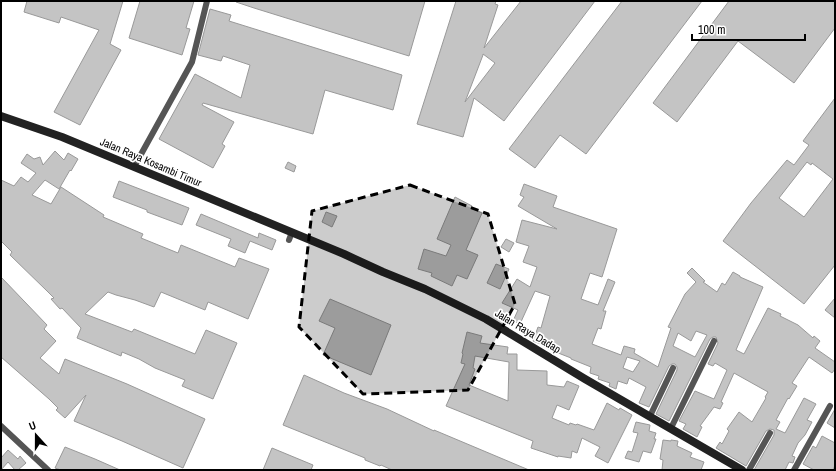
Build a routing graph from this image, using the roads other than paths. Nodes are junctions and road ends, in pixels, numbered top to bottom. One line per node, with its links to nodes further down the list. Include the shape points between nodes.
1 (208, 1): 3 (street, via 192,62)
2 (1, 116): 3 (main road, Jalan Raya Kosambi Timur, via 62,137)
3 (134, 167): 4 (main road, Jalan Raya Kosambi Timur)
4 (290, 236): 8 (main road, Jalan Raya Dadap, via 425,289 486,319)
5 (714, 341): 10 (street)
6 (673, 368): 8 (street)
7 (830, 406): 15 (street)
8 (650, 416): 10 (main road, Jalan Raya Dadap)
9 (1, 426): 12 (street)
10 (671, 428): 13 (main road, Jalan Raya Dadap)
11 (770, 432): 14 (street)
12 (48, 470)
13 (742, 470)
14 (749, 470)
15 (794, 470)

